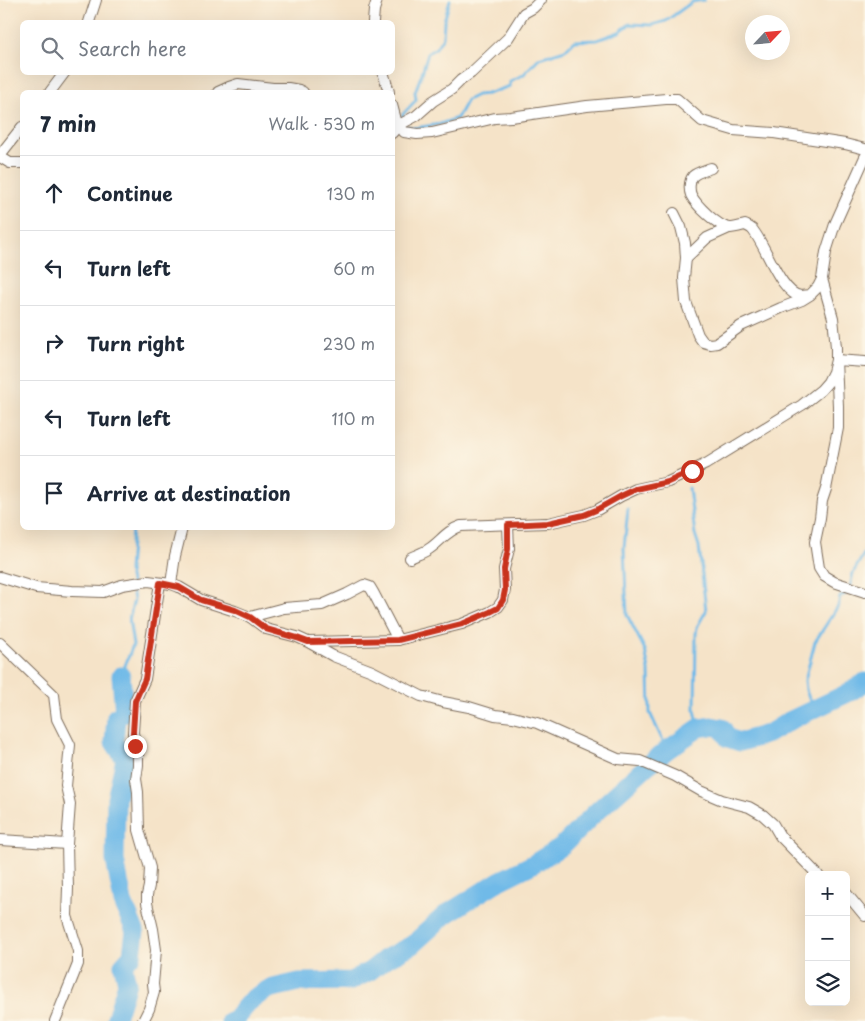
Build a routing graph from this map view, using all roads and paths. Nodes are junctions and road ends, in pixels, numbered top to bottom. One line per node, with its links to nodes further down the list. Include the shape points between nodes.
1 (96, 0): 4 (street)
2 (377, 0): 5 (street)
3 (541, 0): 12 (street, via 524,13 508,38 471,73 416,116)
4 (90, 20)
5 (374, 20)
6 (63, 75): 8 (street)
7 (384, 75): 11 (street)
8 (52, 90)
9 (222, 90): 10 (street, via 238,84)
10 (299, 90)
11 (388, 90)
12 (395, 124): 14 (street, via 404,132 424,134 495,118 666,99 677,100 702,120 733,130 774,133)
13 (20, 130): 15 (street)
14 (865, 149)
15 (0, 156): 17 (street, via 10,163)
16 (865, 157): 22 (street, via 835,224)
17 (20, 163)
18 (711, 168): 20 (street, via 692,177 691,194 703,212)
19 (674, 213): 21 (street, via 681,228)
20 (729, 228): 21 (street, via 707,238); 23 (street, via 745,225 752,230 785,285 795,294)
21 (686, 258): 23 (street, via 686,302 703,342 717,343 741,326)
22 (822, 278): 23 (street); 24 (street, via 833,318)
23 (810, 295)
24 (836, 360): 25 (street); 26 (street, via 828,382 802,405 699,468 668,482 636,489 584,515 548,523); 31 (street, via 838,428 815,542 819,568 824,576)
25 (865, 362)
26 (508, 525): 28 (street, via 461,526 445,534 427,551); 33 (street, via 505,590 498,608 462,624)
27 (181, 530): 30 (street)
28 (410, 558)
29 (0, 577): 30 (street, via 36,588 72,591 103,592 148,581)
30 (165, 584): 32 (street); 42 (street, via 145,679 135,701 133,733 138,756 136,779 140,830 150,868 147,903 156,950 154,992)
31 (865, 592)
32 (250, 617): 33 (street, via 284,608 322,605 364,586 374,592); 34 (street, via 266,629)
33 (398, 640): 34 (street)
34 (308, 642): 38 (street, via 421,696 537,723 618,759 640,760 701,791 749,807 773,824 780,836)
35 (0, 643): 37 (street, via 54,695 57,719 70,744 66,786 70,804)
36 (0, 840): 37 (street)
37 (67, 844): 41 (street, via 66,916 78,951 78,964)
38 (814, 871)
39 (850, 898): 40 (street)
40 (865, 916)
41 (55, 1021)
42 (143, 1021)

